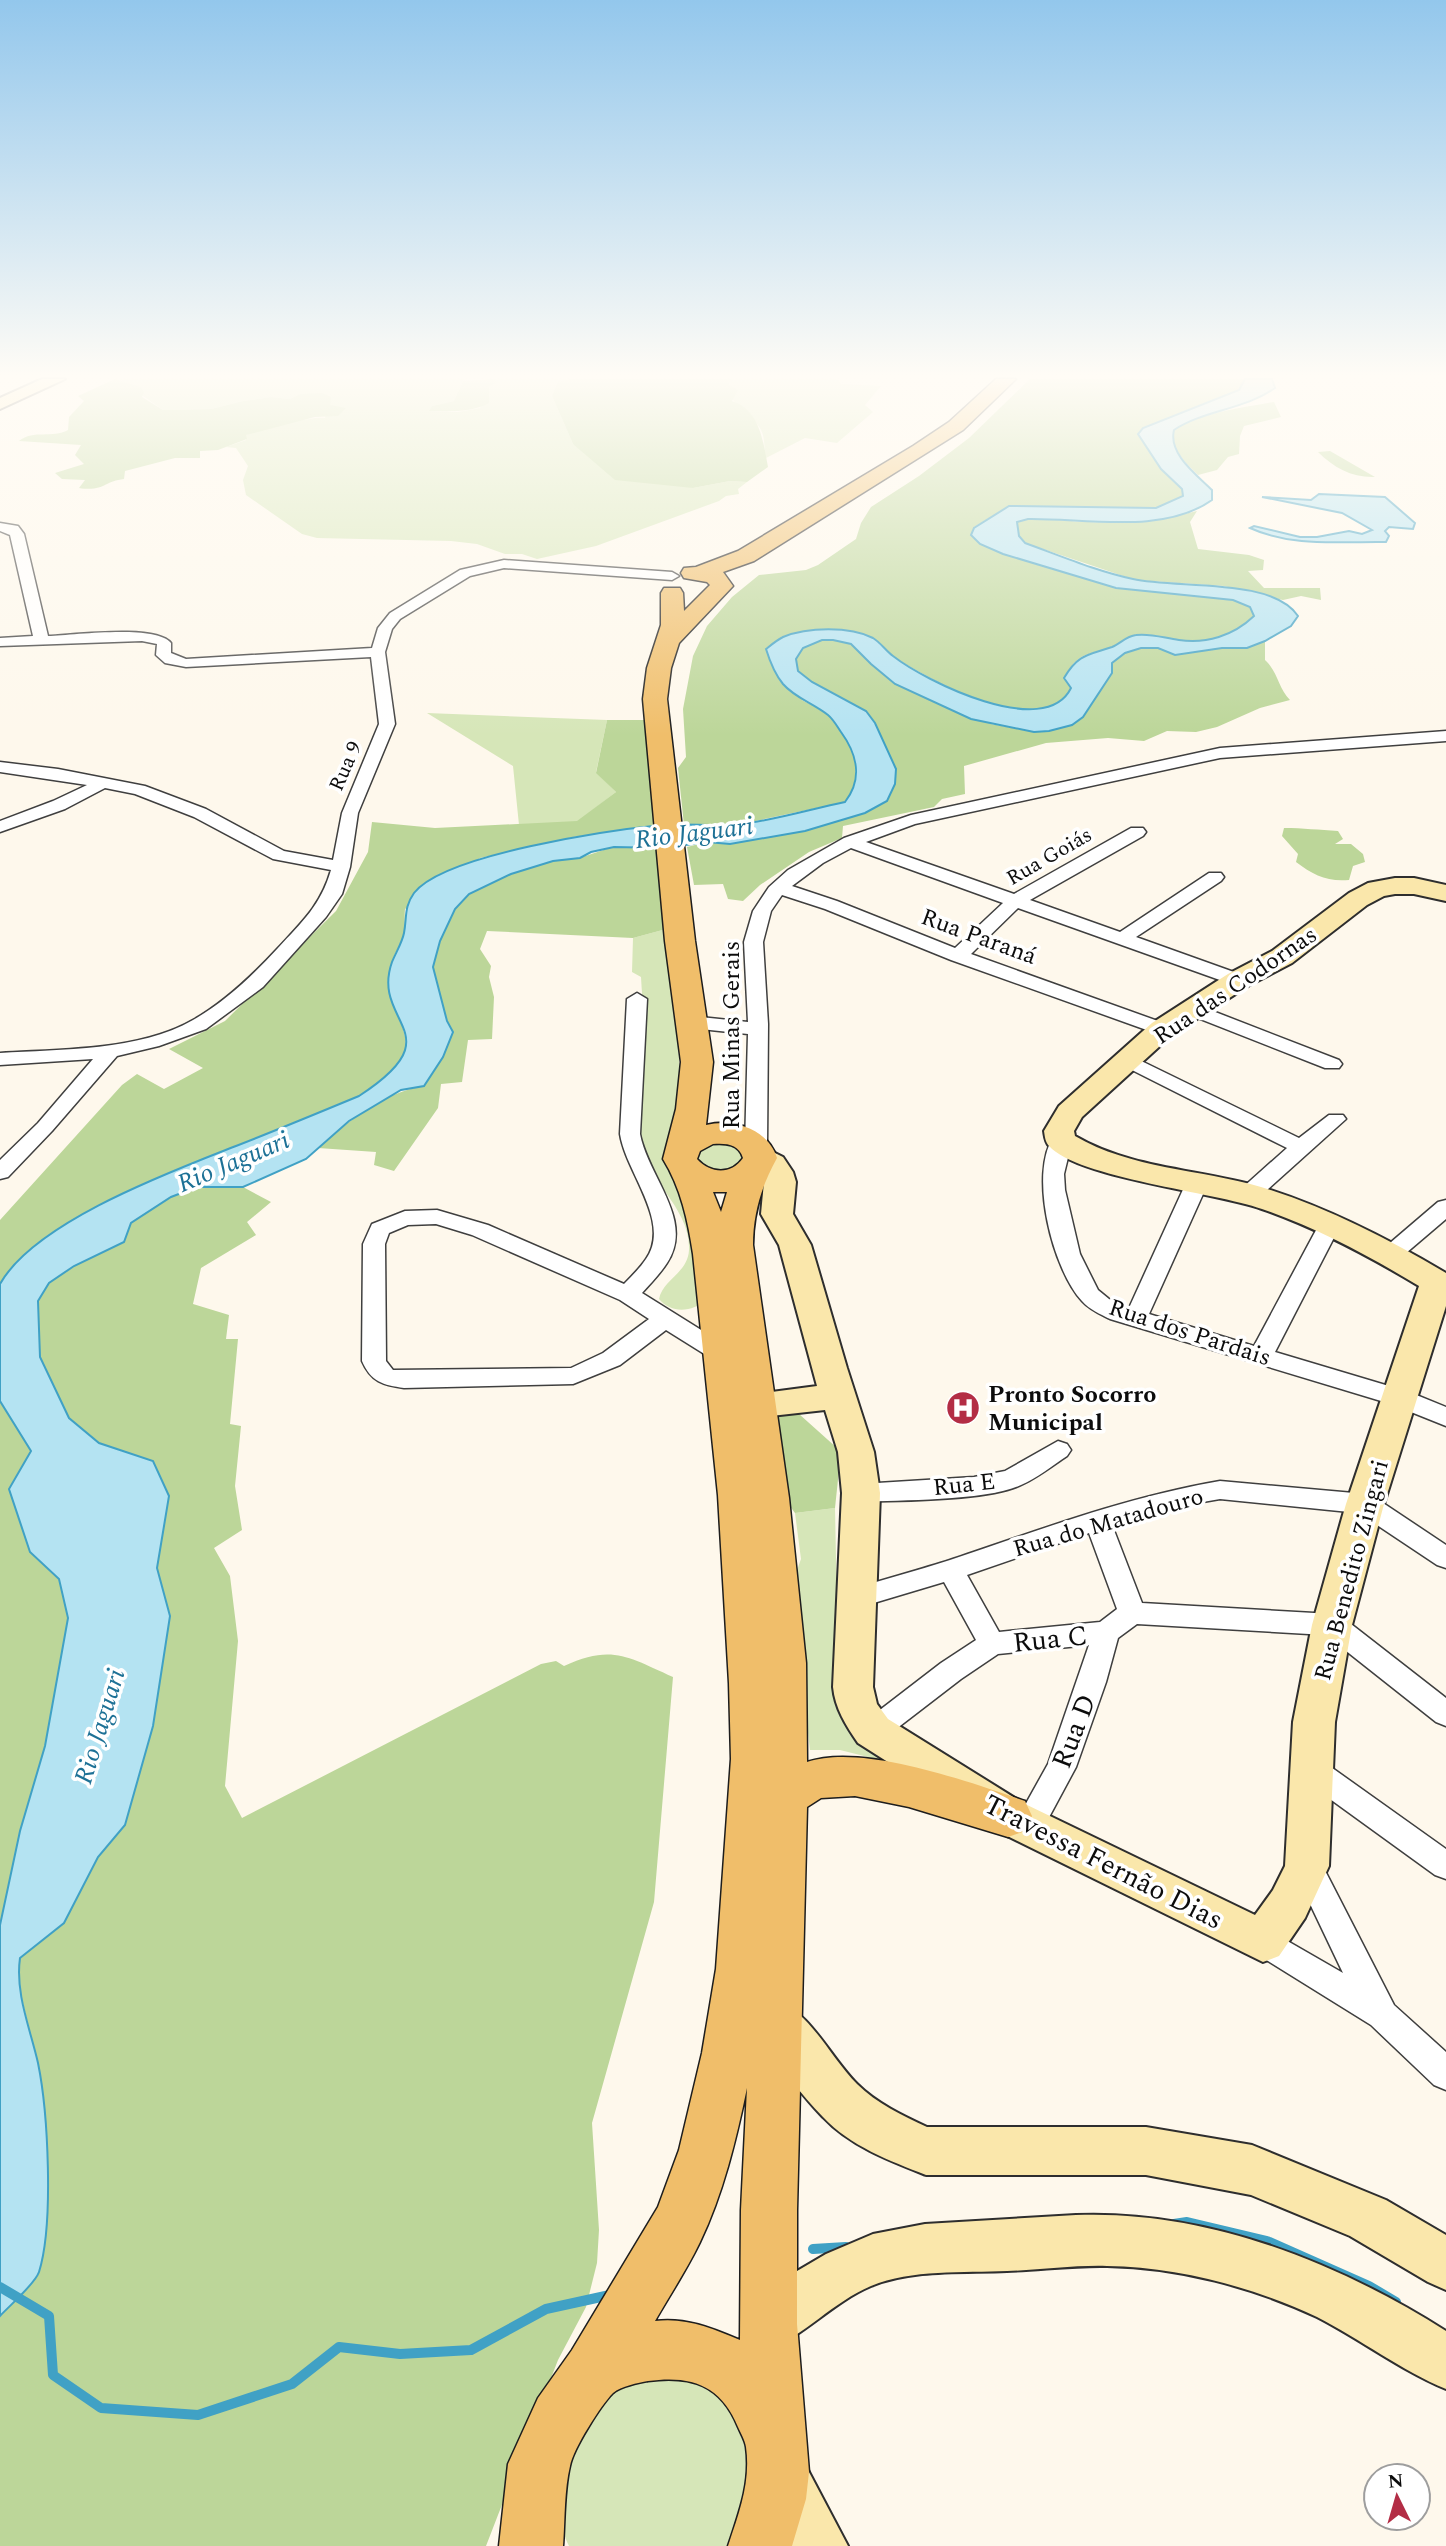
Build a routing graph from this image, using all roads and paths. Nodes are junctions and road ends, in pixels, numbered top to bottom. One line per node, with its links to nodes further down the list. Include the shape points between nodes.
1 (842, 498): 4 (main road, via 764,546)
2 (859, 498): 6 (main road)
3 (0, 527): 9 (street, via 17,534)
4 (700, 573): 5 (main road); 6 (main road, via 719,579 722,586)
5 (669, 586): 6 (main road, via 688,596); 7 (main road, via 674,606); 10 (street, via 618,573 523,564 474,570 395,616 385,628)
6 (717, 591): 7 (main road)
7 (671, 638): 27 (main road, via 659,668 655,699)
8 (0, 642): 9 (street)
9 (42, 642): 10 (street, via 159,639 164,643 163,655 186,663)
10 (378, 652): 17 (street, Rua 9, via 387,724 350,813)
11 (1446, 736): 16 (street, Rua Minas Gerais, via 1220,753 911,820)
12 (0, 767): 13 (street)
13 (105, 782): 14 (street); 17 (street, via 200,813 279,855)
14 (0, 827)
15 (1137, 832): 21 (street, Rua Goiás)
16 (850, 842): 19 (street, Rua Minas Gerais, via 809,864); 21 (street)
17 (341, 867): 30 (street, Rua 9, via 333,894 320,913 256,983 199,1025)
18 (1215, 877): 22 (street)
19 (779, 888): 23 (street, Rua Paraná); 28 (street, Rua Minas Gerais, via 754,933)
20 (1446, 893): 24 (street, Rua das Codornas, via 1413,887 1377,889 1358,898 1282,957)
21 (1014, 902): 22 (street); 23 (street, Rua Goiás)
22 (1121, 939): 24 (street)
23 (958, 956): 29 (street, Rua Paraná)
24 (1238, 981): 26 (street, Rua das Codornas)
25 (637, 999): 47 (street, via 630,1134 637,1161 666,1222 666,1239 658,1260)
26 (1192, 1009): 29 (street, Rua das Codornas); 34 (street)
27 (691, 1022): 28 (street); 33 (main road)
28 (758, 1029): 38 (street, Rua Minas Gerais)
29 (1162, 1029): 32 (street, Rua das Codornas)
30 (110, 1052): 31 (street, Rua 9); 40 (street)
31 (0, 1059)
32 (1129, 1061): 36 (street, Rua das Codornas, via 1070,1112 1059,1131); 37 (street)
33 (697, 1062): 38 (main road, via 720,1109); 39 (main road)
34 (1332, 1064)
35 (1336, 1119): 37 (street)
36 (1061, 1141): 41 (street, Rua Benedito Zingari, via 1090,1157); 49 (street, Rua dos Pardais, via 1053,1178 1058,1214 1077,1276 1100,1305)
37 (1301, 1147): 42 (street)
38 (754, 1155): 39 (main road, via 725,1181 698,1177); 39 (main road, via 728,1133 715,1133 693,1139); 52 (street, via 777,1172 778,1214 795,1245); 54 (main road, via 735,1225 735,1245)
39 (687, 1158): 50 (main road, via 706,1219)
40 (0, 1172)
41 (1196, 1182): 42 (street, Rua Benedito Zingari); 49 (street)
42 (1249, 1194): 44 (street, Rua Benedito Zingari)
43 (1446, 1208): 45 (street)
44 (1330, 1224): 45 (street, Rua Benedito Zingari); 51 (street)
45 (1391, 1254): 46 (street, Rua Benedito Zingari)
46 (1441, 1284): 53 (street, Rua Benedito Zingari)
47 (628, 1295): 48 (street); 48 (street, via 480,1230 437,1217 405,1217 380,1229 374,1244 374,1361 386,1377 404,1380 573,1376 618,1357)
48 (666, 1318): 50 (street)
49 (1136, 1318): 51 (street, Rua dos Pardais)
50 (722, 1354): 81 (main road, via 738,1495 754,1746 742,1969 706,2150 680,2223)
51 (1261, 1355): 53 (street, Rua dos Pardais)
52 (831, 1376): 54 (street); 57 (street, via 856,1452)
53 (1400, 1398): 55 (street, Rua dos Pardais); 58 (street, Rua Benedito Zingari)
54 (763, 1404): 70 (main road, via 784,1663)
55 (1446, 1417)
56 (1058, 1450): 57 (street, Rua E, via 1012,1479)
57 (861, 1493): 62 (street)
58 (1365, 1504): 59 (street, Rua do Matadouro, via 1220,1490); 60 (street); 64 (street, Rua Benedito Zingari)
59 (1097, 1520): 61 (street, Rua do Matadouro); 63 (street)
60 (1446, 1558)
61 (951, 1570): 62 (street, Rua do Matadouro); 66 (street)
62 (856, 1598): 68 (street, via 854,1699)
63 (1132, 1613): 64 (street); 65 (street, Rua C)
64 (1332, 1625): 67 (street); 69 (street, Rua Benedito Zingari, via 1314,1722)
65 (1106, 1632): 66 (street, Rua C); 71 (street, Rua D, via 1061,1767)
66 (992, 1644): 68 (street, Rua C)
67 (1446, 1714)
68 (873, 1731): 71 (street, Travessa Fernão Dias)
69 (1311, 1769): 72 (street, Rua Benedito Zingari); 73 (street)
70 (784, 1797): 71 (main road, via 812,1780 868,1776); 76 (main road)
71 (1018, 1820): 74 (street, Travessa Fernão Dias)
72 (1307, 1866): 74 (street, via 1289,1904); 75 (street)
73 (1446, 1867)
74 (1263, 1941): 75 (street)
75 (1383, 2016): 77 (street)
76 (775, 2021): 78 (street, via 841,2102 884,2133 926,2151 1146,2151 1252,2170 1368,2218); 79 (main road)
77 (1446, 2074)
78 (1446, 2263)
79 (768, 2324): 80 (street, via 816,2287 858,2265 909,2250 1121,2241 1211,2253 1314,2287 1406,2335); 82 (main road)
80 (1446, 2362)
81 (593, 2371): 82 (main road, via 638,2353 680,2350 716,2357 751,2386 764,2409); 83 (main road, via 559,2419 539,2464)
82 (778, 2472): 84 (main road); 85 (street)
83 (535, 2538)
84 (760, 2546)
85 (819, 2546)

